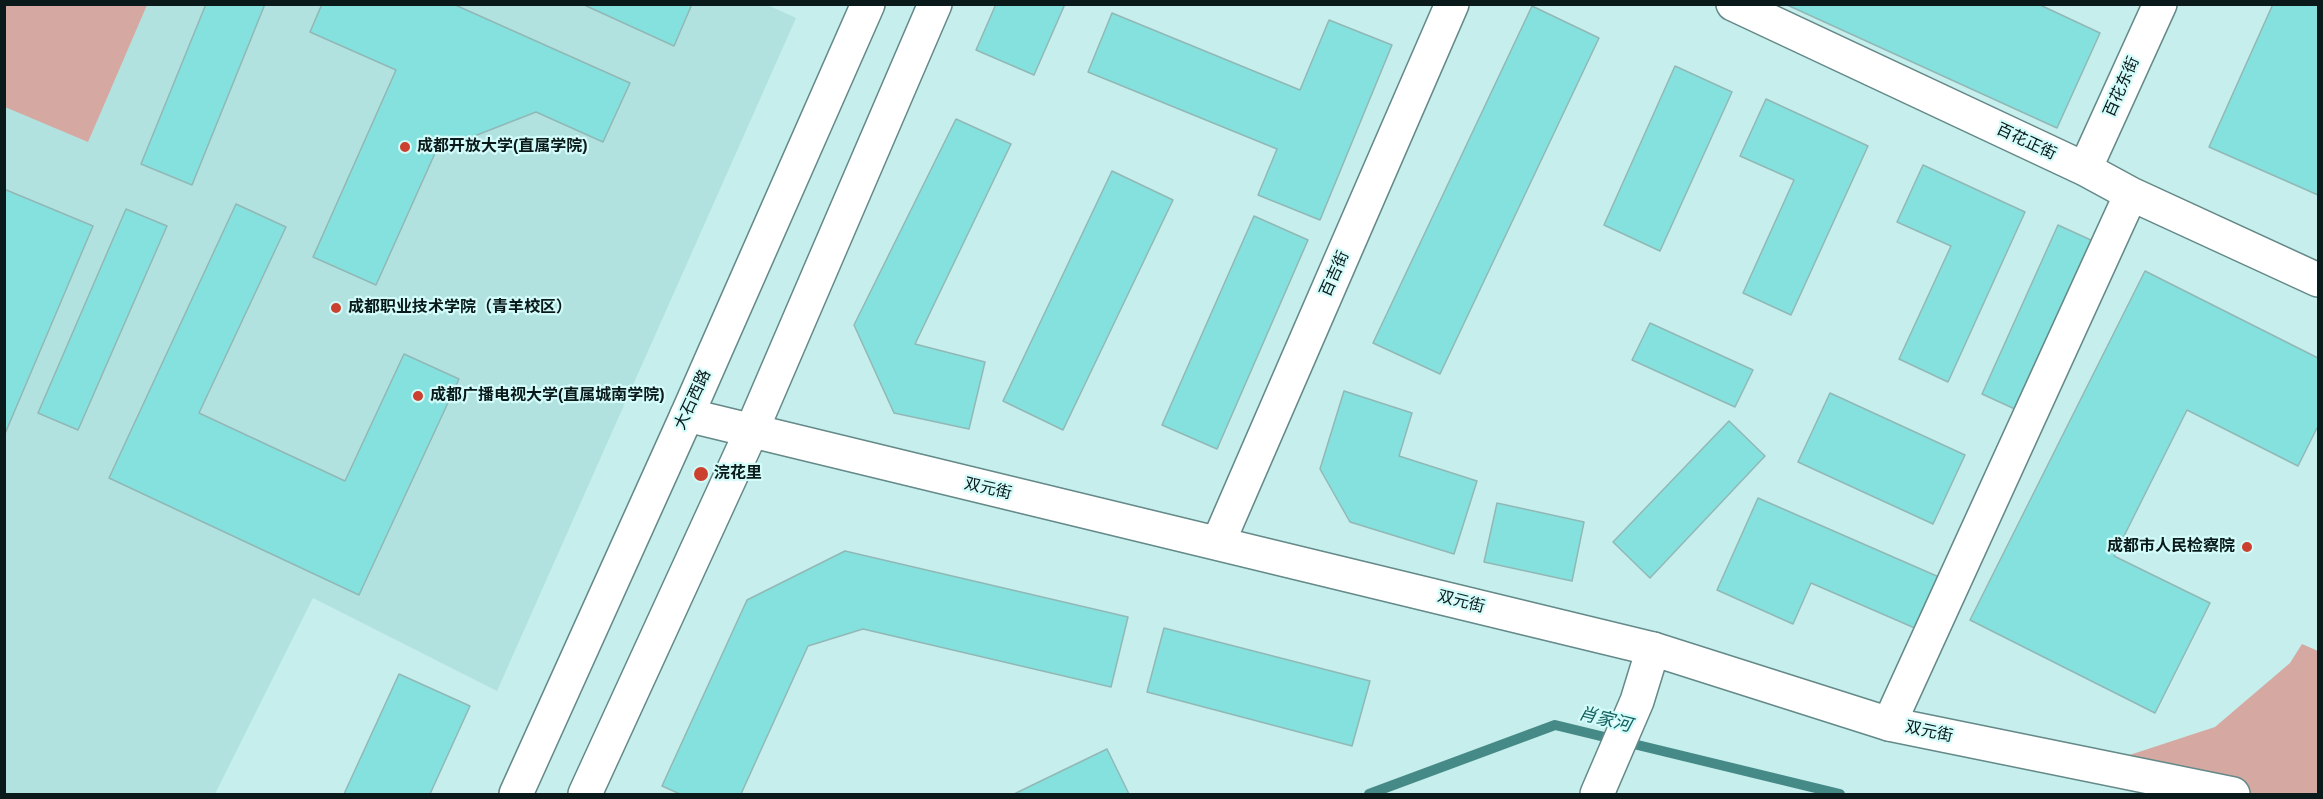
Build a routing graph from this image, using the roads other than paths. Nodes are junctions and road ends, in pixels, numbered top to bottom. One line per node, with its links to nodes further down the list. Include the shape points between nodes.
1 (868, 4): 9 (main road, 大石西路)
2 (935, 4): 10 (main road)
3 (1452, 4): 11 (main road, 百吉街)
4 (1733, 4): 6 (main road, 百花正街)
5 (2160, 4): 6 (main road, 百花东街)
6 (2085, 169): 7 (main road, 百花正街)
7 (2131, 194): 8 (main road, 百花正街); 13 (main road)
8 (2319, 280)
9 (687, 415): 10 (main road, 双元街); 14 (main road, 大石西路)
10 (751, 432): 11 (main road, 双元街); 15 (main road)
11 (1218, 543): 12 (main road, 双元街)
12 (1653, 649): 13 (main road, 双元街); 16 (main road, via 1637,701)
13 (1889, 724): 17 (main road, 双元街)
14 (516, 795)
15 (585, 795)
16 (1597, 795)
17 (2233, 795)

